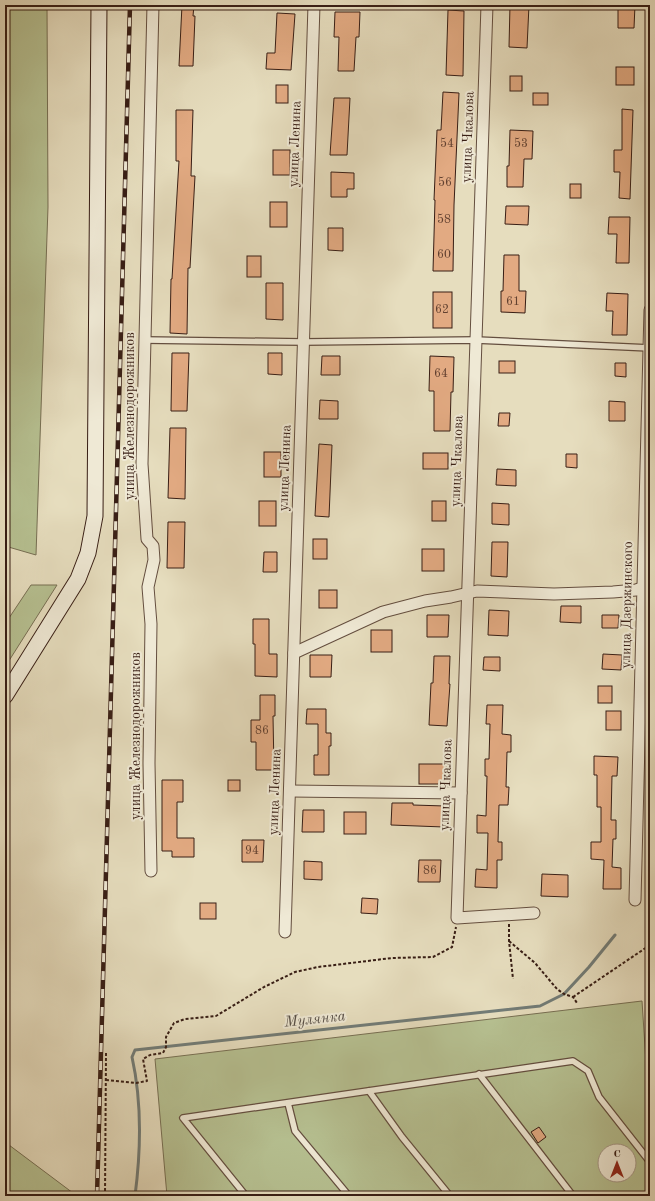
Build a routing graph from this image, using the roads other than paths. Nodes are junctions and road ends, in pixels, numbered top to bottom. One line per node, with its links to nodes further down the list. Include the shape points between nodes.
1 (99, 5): 13 (main road, via 95,516 88,553 78,580)
2 (153, 5): 6 (street, улица Железнодорожников)
3 (314, 5): 8 (street, улица Ленина)
4 (487, 5): 7 (street, улица Чкалова)
5 (650, 310): 9 (street, улица Дзержинского)
6 (144, 340): 8 (lane); 16 (street, улица Железнодорожников, via 142,464 147,539 152,546 154,560 148,587 152,624 149,763)
7 (476, 340): 8 (lane); 9 (lane); 11 (street, улица Чкалова)
8 (304, 342): 12 (street, улица Ленина)
9 (650, 348): 10 (street, улица Дзержинского)
10 (642, 588): 11 (street, via 589,593 477,591); 17 (street, улица Дзержинского)
11 (467, 594): 12 (street, via 425,601 384,612); 15 (street, улица Чкалова)
12 (294, 653): 14 (street, улица Ленина)
13 (5, 696)
14 (290, 791): 15 (street); 19 (street, улица Ленина)
15 (461, 793): 18 (street, улица Чкалова, via 456,918)
16 (151, 871)
17 (635, 900)
18 (534, 913)
19 (286, 932)
20 (479, 1074): 21 (lane); 23 (lane, via 573,1061 588,1071 599,1097); 27 (lane)
21 (369, 1091): 22 (lane); 26 (lane)
22 (288, 1103): 24 (lane, via 183,1118); 25 (lane, via 295,1131)
23 (650, 1162)
24 (246, 1196)
25 (349, 1196)
26 (450, 1196)
27 (573, 1196)

